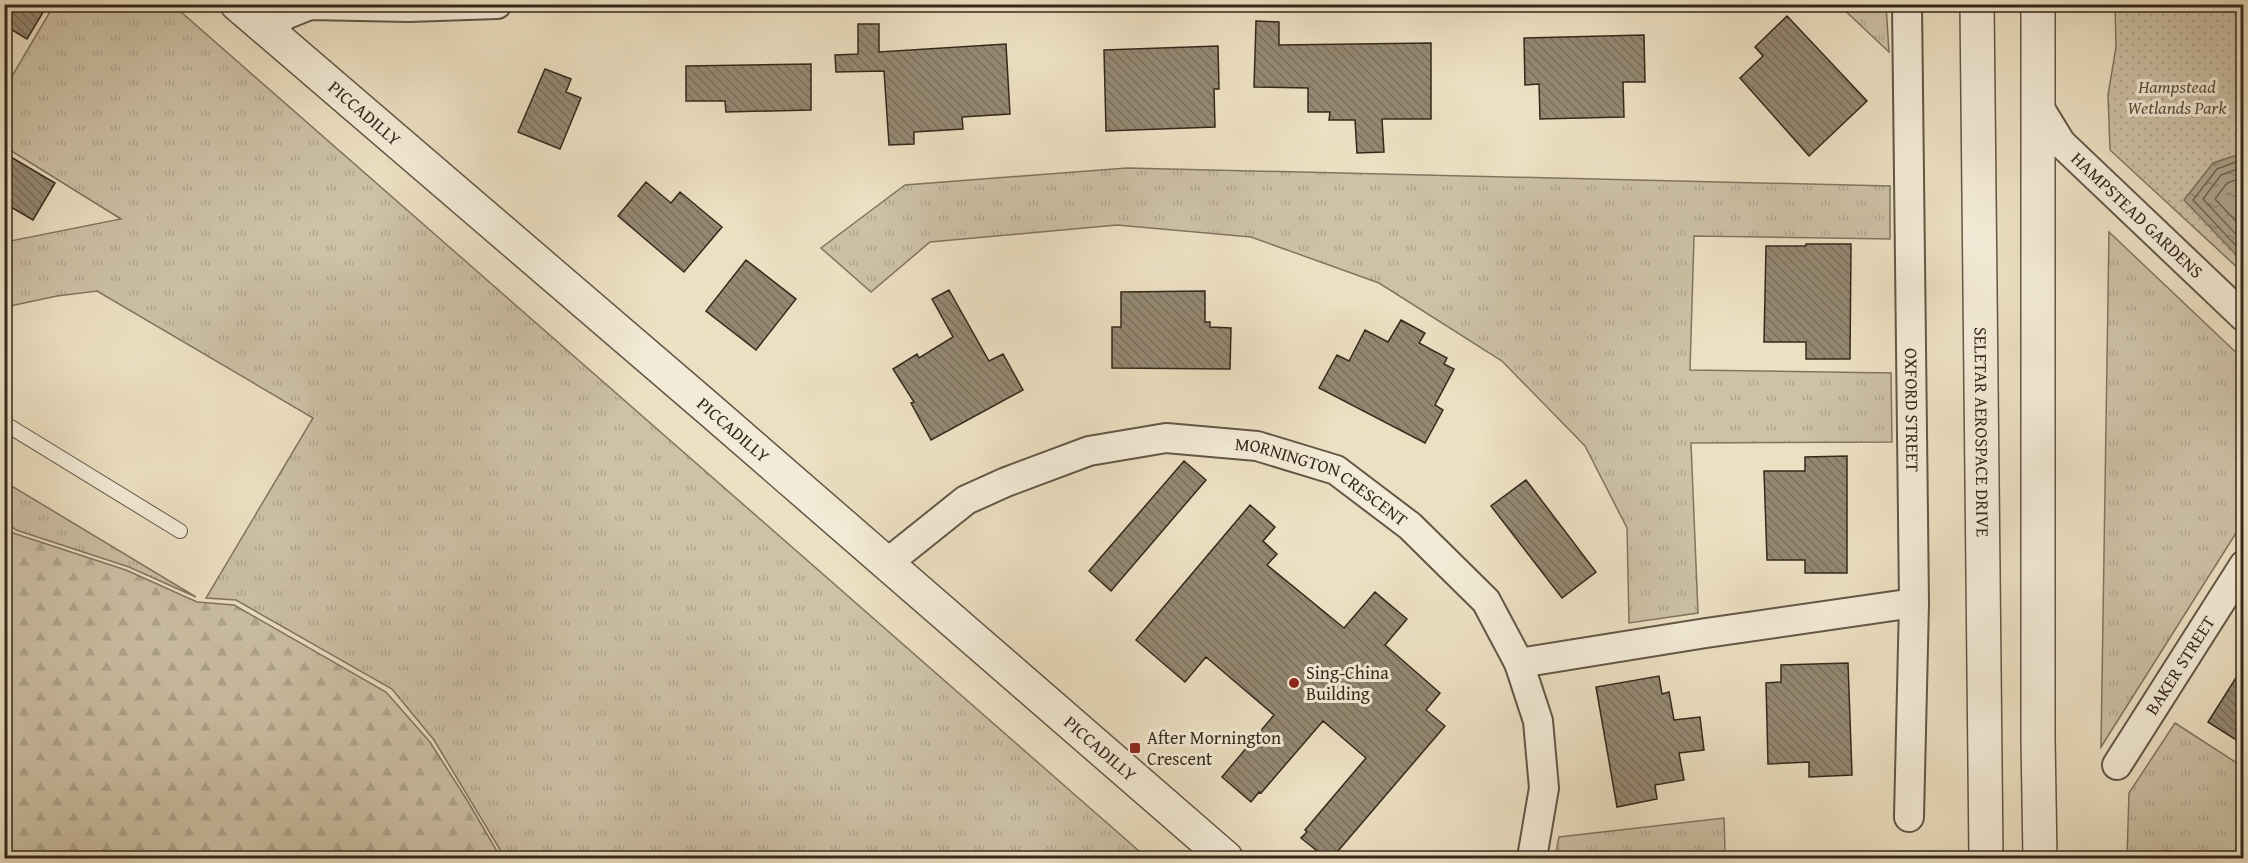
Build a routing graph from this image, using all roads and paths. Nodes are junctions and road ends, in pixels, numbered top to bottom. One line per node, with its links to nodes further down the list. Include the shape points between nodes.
1 (237, 4): 6 (street, PICCADILLY)
2 (497, 4): 6 (street, via 310,5 285,15)
3 (1907, 4): 13 (street, OXFORD STREET)
4 (1977, 4): 19 (street, SELETAR AEROSPACE DRIVE)
5 (2038, 4): 7 (street)
6 (268, 31): 11 (street, PICCADILLY)
7 (2039, 107): 8 (street, HAMPSTEAD GARDENS, via 2061,143); 20 (street)
8 (2244, 317)
9 (4, 423): 10 (lane)
10 (180, 531)
11 (886, 564): 14 (street, MORNINGTON CRESCENT, via 966,500 1089,451 1166,438 1257,446 1336,470 1410,526 1486,601); 17 (street, PICCADILLY)
12 (2244, 565): 15 (street, BAKER STREET)
13 (1914, 603): 14 (street); 16 (street, OXFORD STREET)
14 (1519, 663): 18 (street, MORNINGTON CRESCENT, via 1538,721 1544,788)
15 (2117, 765)
16 (1909, 817)
17 (1226, 858)
18 (1533, 858)
19 (1986, 858)
20 (2040, 858)

